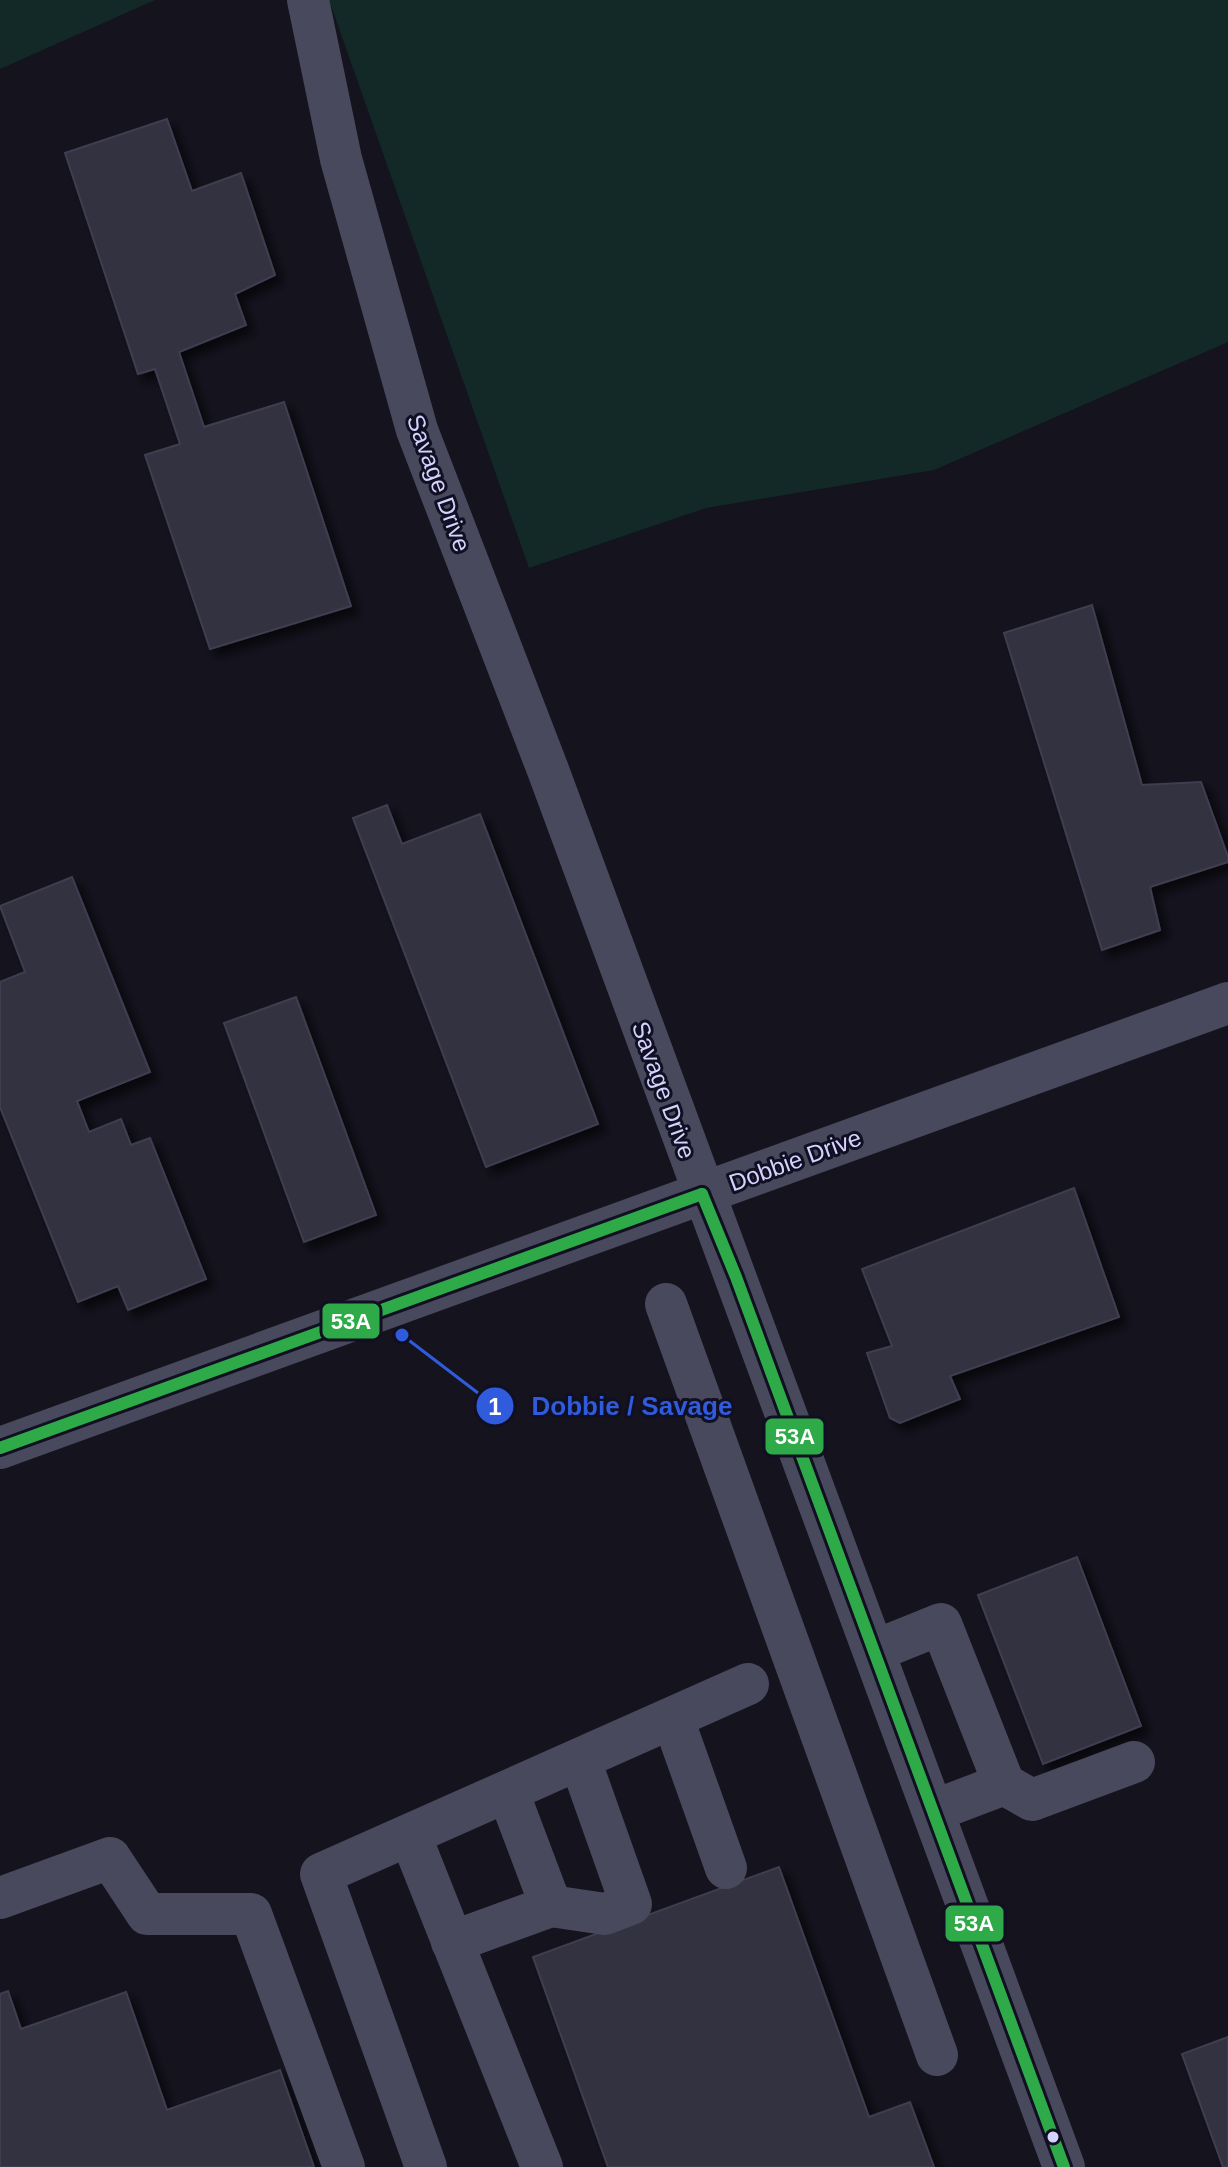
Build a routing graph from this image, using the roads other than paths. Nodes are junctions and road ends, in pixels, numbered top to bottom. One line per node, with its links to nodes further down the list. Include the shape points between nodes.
1 (308, 0): 3 (street, Savage Drive, via 341,159 417,430)
2 (1228, 1003): 3 (street, Dobbie Drive)
3 (702, 1194): 5 (street, Dobbie Drive); 6 (street, Savage Drive)
4 (666, 1304): 19 (street)
5 (0, 1448)
6 (874, 1651): 11 (street, via 941,1624); 13 (street, Savage Drive)
7 (748, 1684): 8 (street)
8 (673, 1719): 9 (street); 15 (street)
9 (580, 1760): 12 (street); 17 (street, via 631,1904 605,1914)
10 (1134, 1762): 11 (street, via 1032,1800)
11 (1004, 1784): 13 (street)
12 (508, 1792): 14 (street); 17 (street)
13 (933, 1811): 23 (street, Savage Drive)
14 (410, 1835): 18 (street); 21 (street, via 321,1874)
15 (726, 1868)
16 (0, 1898): 20 (street, via 110,1858 147,1914 251,1914)
17 (551, 1906): 18 (street)
18 (452, 1942): 22 (street)
19 (937, 2055)
20 (344, 2167)
21 (426, 2167)
22 (542, 2167)
23 (1064, 2167)

